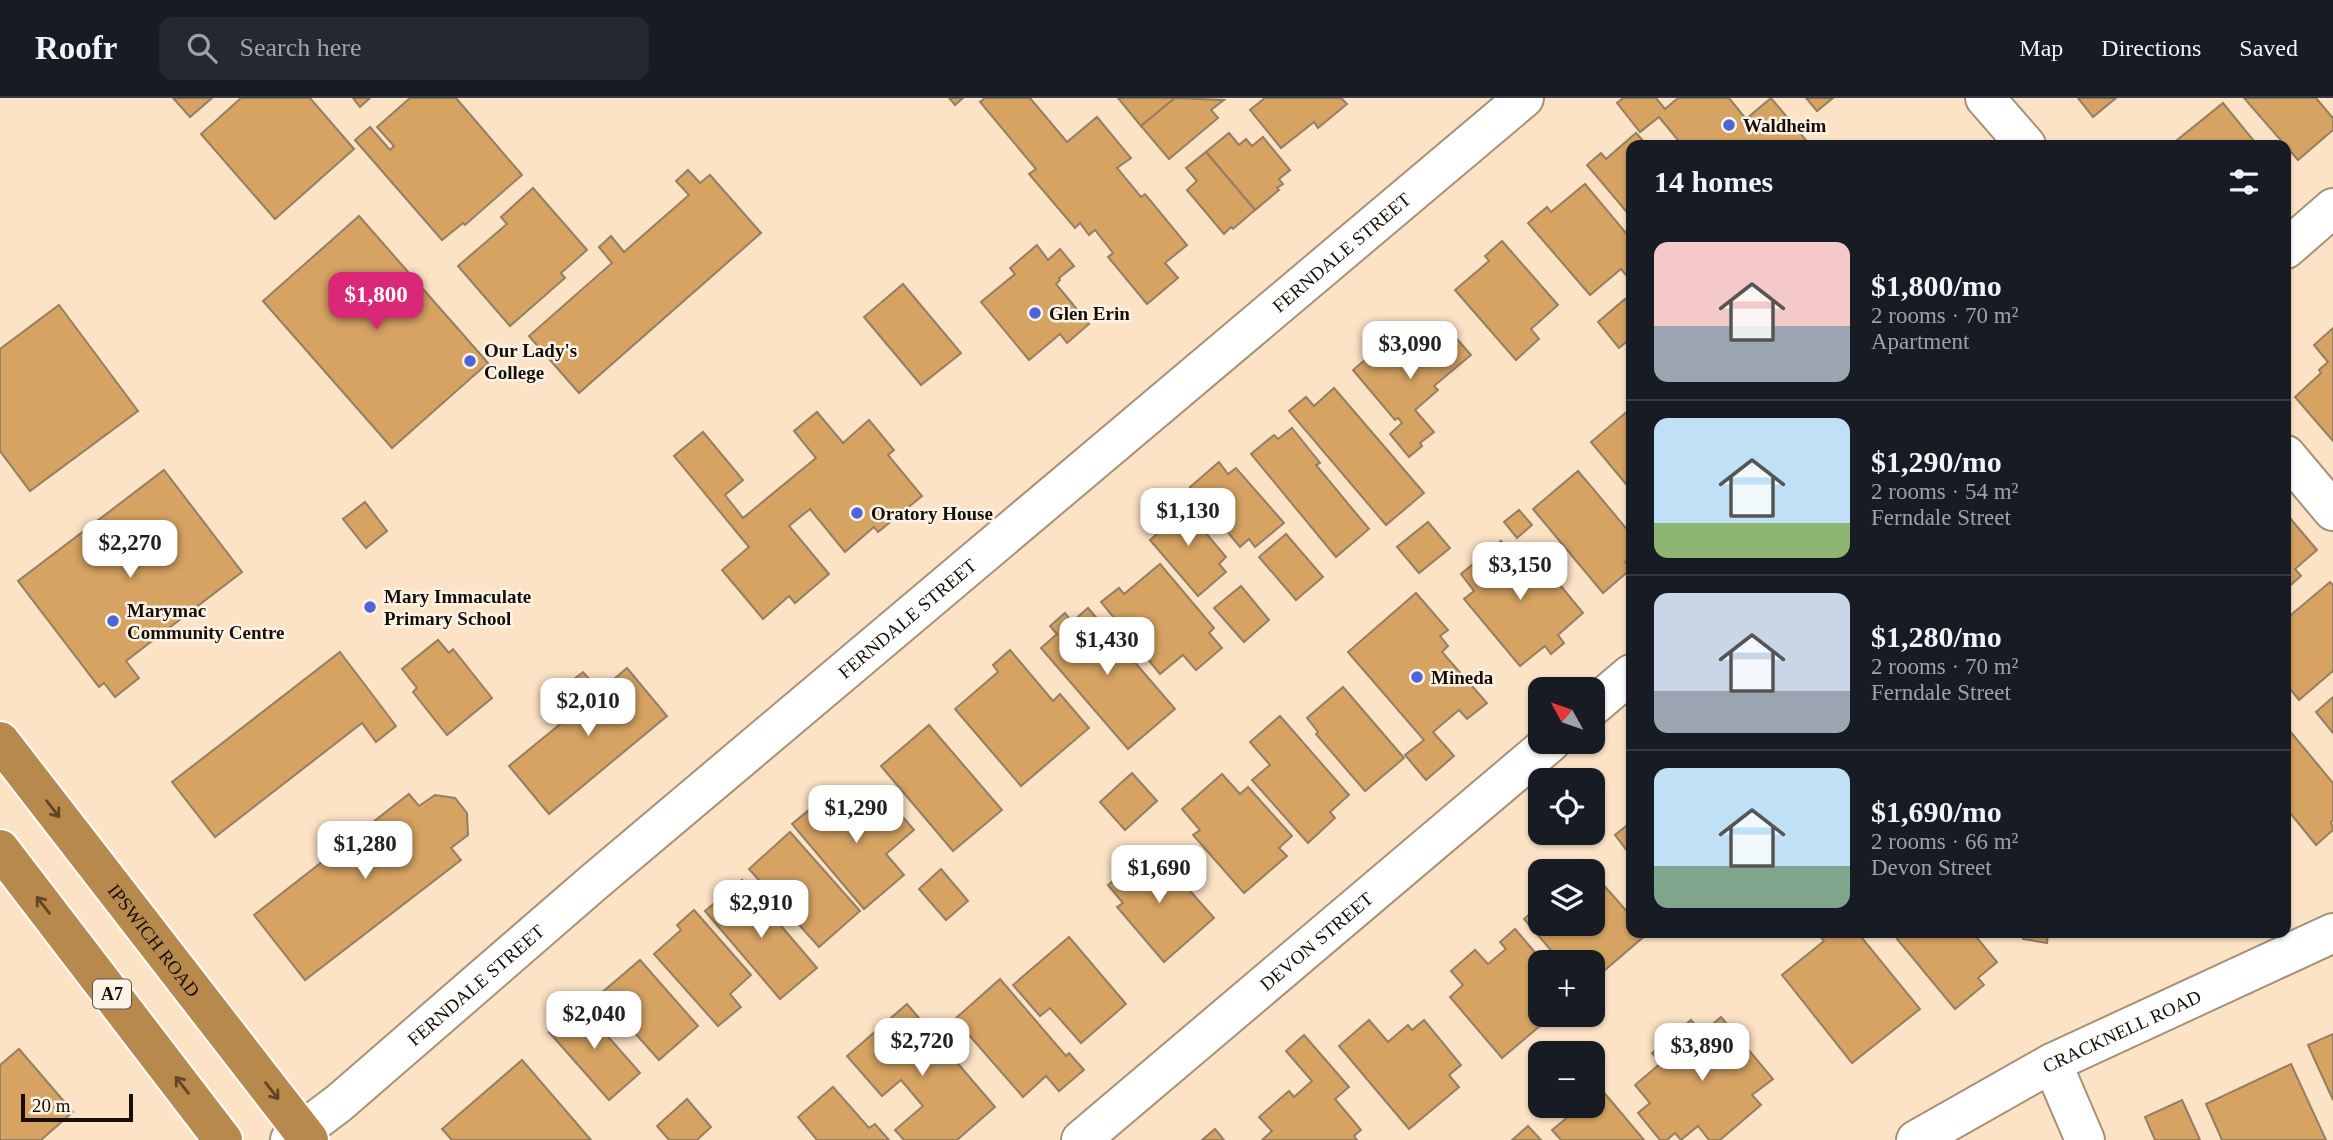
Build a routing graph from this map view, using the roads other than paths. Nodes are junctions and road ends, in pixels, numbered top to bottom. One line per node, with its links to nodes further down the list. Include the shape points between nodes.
1 (1524, 98): 15 (street, FERNDALE STREET, via 605,873)
2 (1985, 98): 3 (street)
3 (2022, 140)
4 (2333, 208): 5 (street)
5 (2291, 245)
6 (2291, 461): 7 (street)
7 (2333, 511)
8 (1626, 678): 9 (street)
9 (1605, 696)
10 (0, 741): 15 (highway, IPSWICH ROAD, one-way to 15)
11 (1537, 754): 17 (street, DEVON STREET)
12 (0, 849): 16 (highway, A7, one-way to 12)
13 (2333, 933): 14 (street, CRACKNELL ROAD)
14 (2052, 1063): 18 (street, CRACKNELL ROAD); 19 (street)
15 (301, 1137)
16 (223, 1140)
17 (1081, 1140)
18 (1916, 1140)
19 (2085, 1140)

